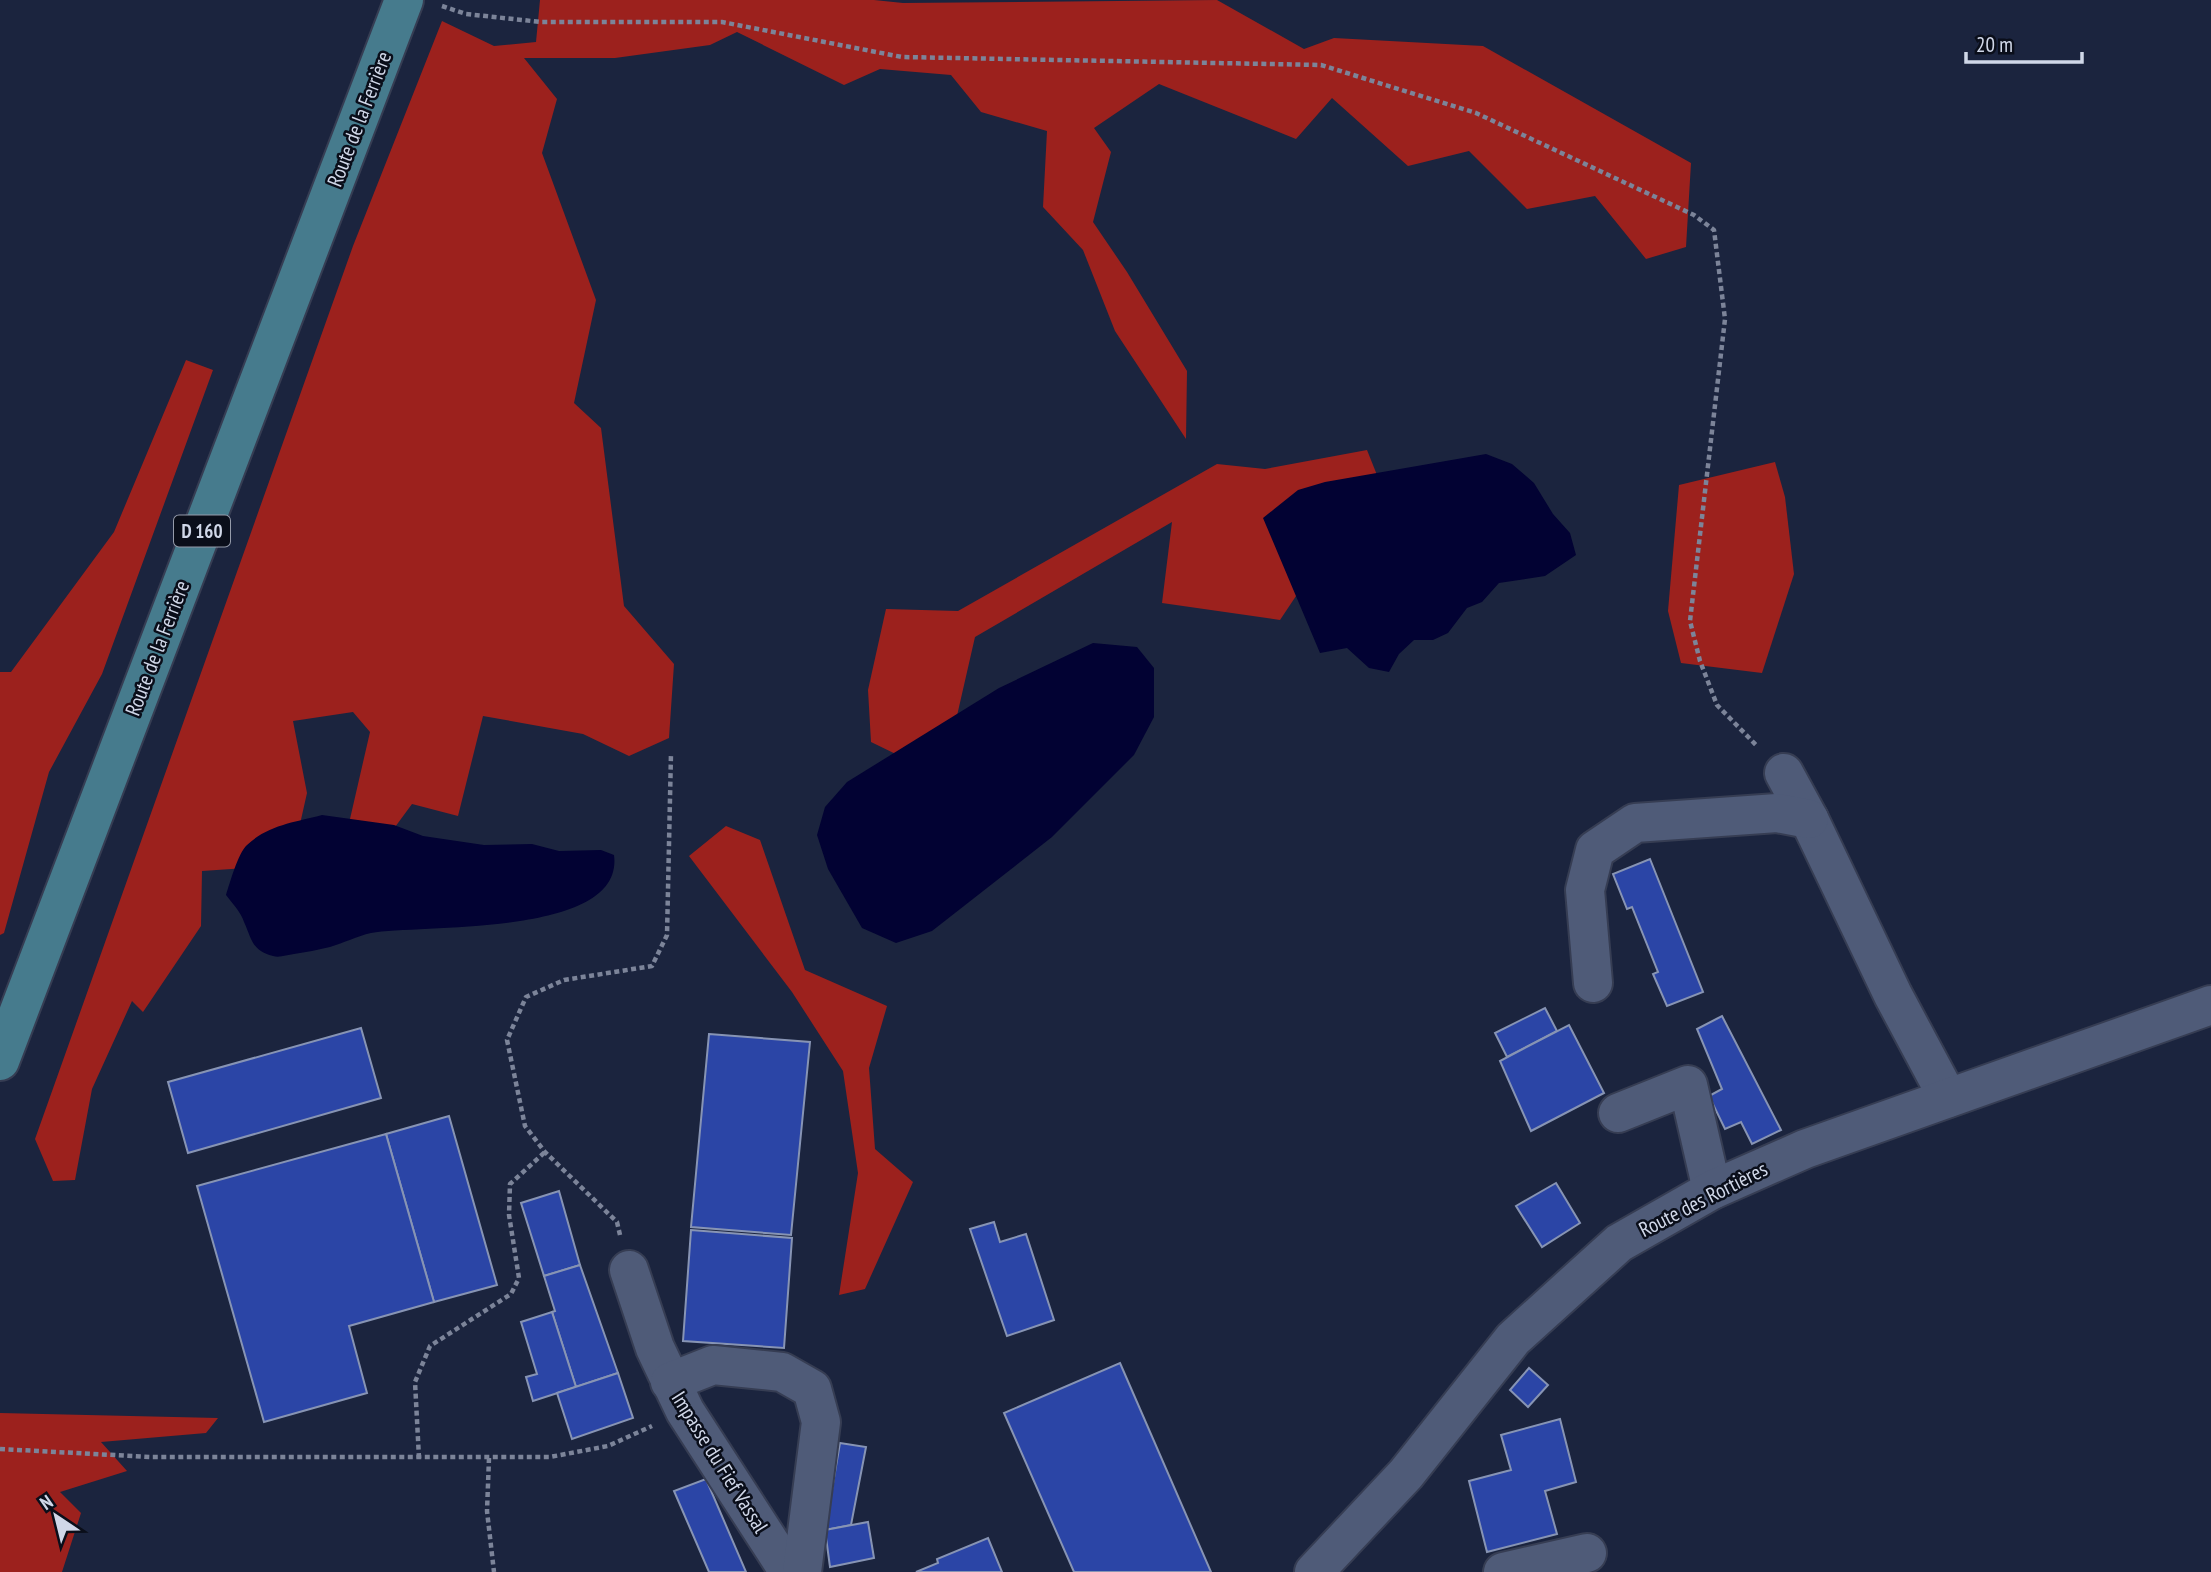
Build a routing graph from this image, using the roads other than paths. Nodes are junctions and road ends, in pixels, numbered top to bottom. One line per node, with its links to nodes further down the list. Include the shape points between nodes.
1 (418, 2): 6 (main road, Route de la Ferrière / D 160)
2 (1784, 773): 3 (street)
3 (1809, 820): 4 (street, via 1777,813 1635,823 1595,850 1585,890); 7 (street)
4 (1593, 984)
5 (2211, 1005): 7 (street, Route des Rortières)
6 (0, 1061)
7 (1948, 1098): 9 (street, Route des Rortières, via 1805,1149)
8 (1618, 1114): 9 (street, via 1688,1085)
9 (1712, 1191): 15 (street, Route des Rortières, via 1619,1243 1513,1339 1406,1474)
10 (629, 1270): 11 (street, Impasse du Fief Vassal, via 655,1348)
11 (678, 1396): 13 (street, Impasse du Fief Vassal); 14 (street, via 713,1365 782,1372 811,1389 821,1422)
12 (1587, 1553): 16 (street)
13 (789, 1572)
14 (802, 1572)
15 (1314, 1572)
16 (1503, 1572)

